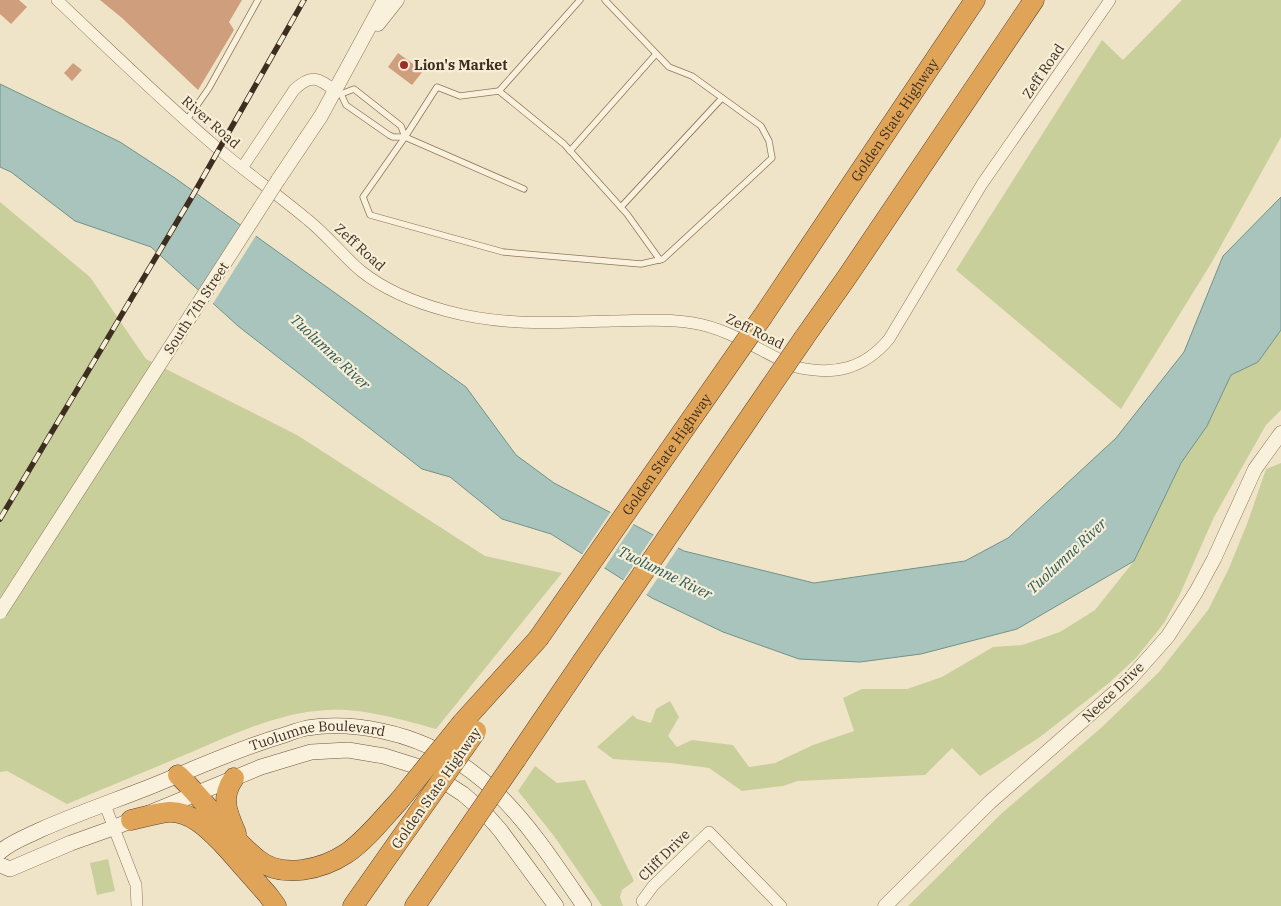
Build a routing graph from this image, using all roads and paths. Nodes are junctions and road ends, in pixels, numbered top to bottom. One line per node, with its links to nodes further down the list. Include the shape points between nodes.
1 (56, 0): 15 (street, River Road)
2 (258, 0): 15 (lane)
3 (384, 0): 10 (street, South 7th Street)
4 (397, 0): 10 (street)
5 (580, 0): 12 (lane)
6 (604, 0): 11 (lane)
7 (975, 0): 24 (highway, Golden State Highway, bridge, via 763,316 538,639)
8 (1034, 0): 32 (highway, bridge)
9 (1110, 0): 18 (street, Zeff Road, via 982,184 889,339 870,358 848,368 822,371 796,367 707,325 694,323 656,320 509,323 425,305 360,271 310,221)
10 (356, 52): 13 (street, South 7th Street)
11 (656, 54): 14 (lane, via 669,68 692,76); 17 (lane)
12 (499, 91): 16 (lane, via 460,96 437,87); 17 (lane)
13 (338, 92): 16 (lane, via 346,105 389,135); 16 (lane, via 354,89 401,126); 18 (street, River Road, via 322,80 311,79 301,83); 23 (street, South 7th Street, bridge)
14 (722, 98): 20 (lane); 21 (lane, via 761,126 769,141 772,158)
15 (186, 120): 18 (street, River Road)
16 (405, 137): 19 (lane); 21 (lane, via 363,197 370,215 503,252 641,264)
17 (570, 150): 20 (lane)
18 (242, 168)
19 (524, 189)
20 (621, 207): 21 (lane)
21 (660, 260)
22 (1281, 433): 44 (street, Neece Drive, via 1255,469 1214,559 1168,636 1129,680 990,802)
23 (0, 612)
24 (469, 727): 31 (highway, bridge, via 347,853 313,868 270,868); 38 (highway, Golden State Highway, bridge, via 417,815)
25 (178, 775): 27 (highway); 28 (main road, Tuolumne Boulevard); 42 (main road, Tuolumne Boulevard, via 253,744 307,728 349,726 405,737 444,753 478,774 502,796)
26 (234, 778): 27 (main road, Tuolumne Boulevard); 31 (highway, via 225,796); 41 (main road, Tuolumne Boulevard, via 311,752 364,752 419,767 463,794 485,813)
27 (191, 795): 29 (main road, Tuolumne Boulevard); 31 (highway)
28 (105, 805): 30 (street); 33 (main road, Tuolumne Boulevard, via 61,820)
29 (131, 820): 30 (main road, Tuolumne Boulevard); 31 (highway, via 171,812 189,816)
30 (113, 828): 34 (main road, Tuolumne Boulevard, via 71,842 10,869); 36 (street, via 136,885)
31 (232, 844): 37 (highway)
32 (457, 845): 39 (highway); 40 (highway)
33 (0, 852)
34 (0, 865)
35 (642, 901): 43 (street, Cliff Drive, via 653,886 709,832)
36 (137, 906)
37 (276, 906)
38 (353, 906)
39 (415, 906)
40 (421, 906)
41 (556, 906)
42 (584, 906)
43 (781, 906)
44 (885, 906)

